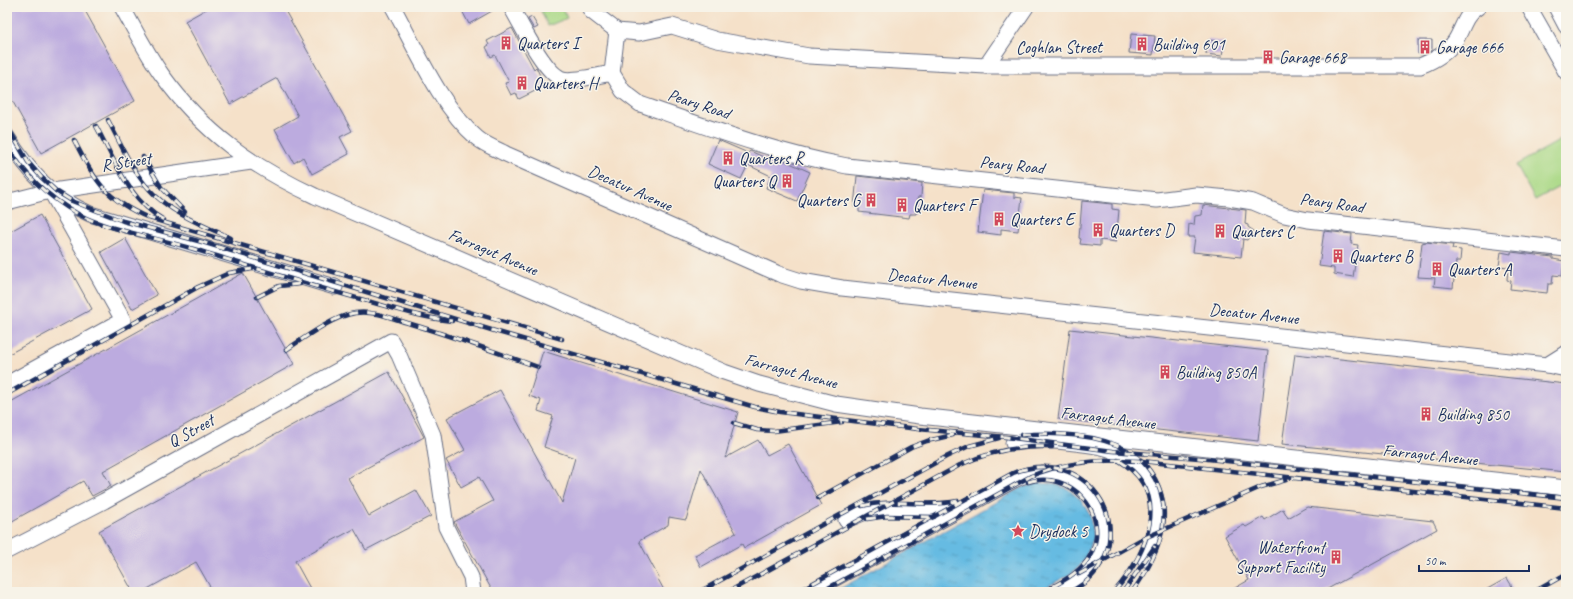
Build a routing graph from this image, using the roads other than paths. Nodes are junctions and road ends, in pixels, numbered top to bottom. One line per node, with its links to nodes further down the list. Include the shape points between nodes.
1 (122, 7): 15 (street, Farragut Avenue, via 150,56 176,93 210,130)
2 (393, 7): 21 (street, Decatur Avenue, via 440,92 457,117 478,139 506,154 779,274 801,281 842,288)
3 (511, 7): 13 (street, via 542,60 560,79 582,79)
4 (589, 7): 10 (street)
5 (1026, 7): 11 (street)
6 (1478, 7): 11 (street, Coghlan Street, via 1472,10 1462,24 1455,41 1437,59 1420,66)
7 (1529, 7): 12 (street)
8 (1556, 7): 9 (street)
9 (1566, 26)
10 (618, 31): 11 (street, Coghlan Street, via 639,33 672,26 717,40 809,56); 13 (street)
11 (986, 66)
12 (1566, 72)
13 (612, 73): 18 (street, Peary Road, via 623,91 640,104 776,149 847,166 1157,200 1196,195 1229,198 1253,202 1308,220)
14 (7, 137): 16 (street, via 19,157)
15 (251, 162): 16 (street, R Street); 24 (street, Farragut Avenue, via 315,196 717,369 759,384 836,404)
16 (51, 192): 17 (street, R Street); 19 (street, via 71,206 90,214); 23 (street, via 123,320)
17 (7, 202)
18 (1566, 249)
19 (335, 287)
20 (1566, 353): 21 (street)
21 (1546, 365): 22 (street, Decatur Avenue)
22 (1566, 369)
23 (7, 384)
24 (1015, 426): 25 (street, Farragut Avenue); 26 (street)
25 (1134, 440): 28 (street); 29 (street, Farragut Avenue)
26 (1060, 441): 27 (street, via 1033,440); 28 (street)
27 (1013, 443)
28 (1091, 445): 33 (street, via 1104,447 1127,458 1142,470 1152,488 1157,506 1157,525)
29 (1566, 488)
30 (973, 503): 31 (street, via 946,510 868,511); 35 (street); 36 (street, via 1020,476 1041,472 1065,476 1086,489 1097,506 1103,525 1099,552 1087,572)
31 (846, 520)
32 (7, 551): 34 (street, Q Street, via 104,501 391,341 433,435 446,527 471,577)
33 (1145, 559)
34 (473, 592)
35 (810, 592)
36 (1057, 592)

